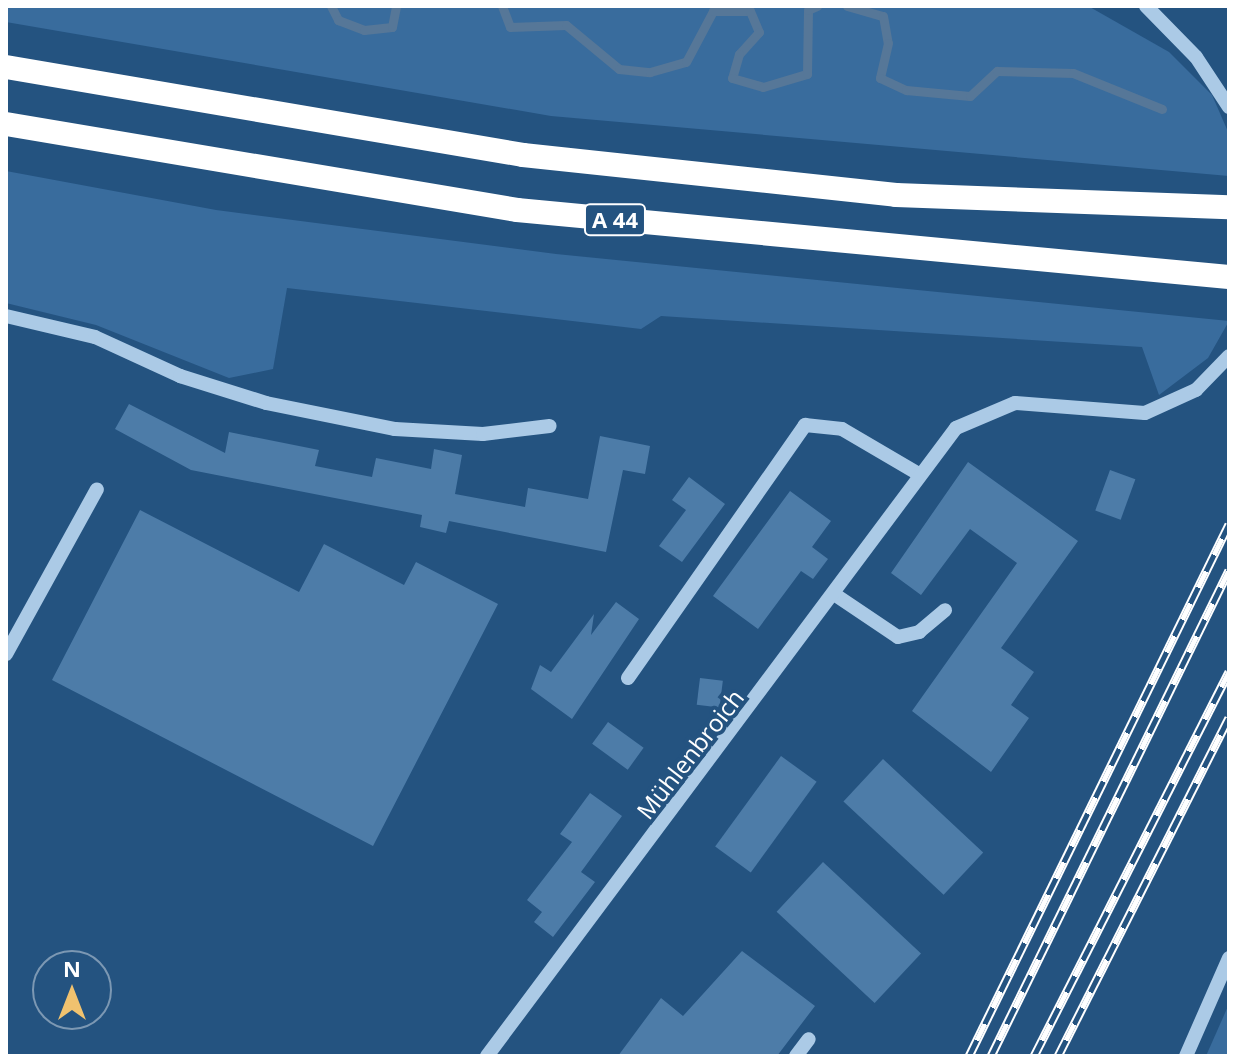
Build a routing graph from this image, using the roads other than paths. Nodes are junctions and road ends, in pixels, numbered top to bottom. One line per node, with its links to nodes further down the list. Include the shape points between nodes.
1 (1146, 6): 3 (street, via 1196,57)
2 (6, 67): 5 (highway, A 44, via 523,155 896,195)
3 (1229, 107)
4 (6, 124): 6 (highway, A 44, via 517,210)
5 (1229, 207)
6 (1229, 277)
7 (6, 316): 9 (street, via 95,337 180,376 323,415 483,434)
8 (1229, 356): 10 (street, Mühlenbroich, via 1196,390 1156,409 1031,402 990,408 956,428)
9 (550, 426)
10 (917, 473): 12 (street, Mühlenbroich); 15 (street, via 842,429 805,425)
11 (97, 489): 14 (street)
12 (834, 594): 13 (street, via 898,637 919,632); 18 (street, Mühlenbroich)
13 (945, 610)
14 (6, 654)
15 (628, 678)
16 (1229, 958): 20 (street)
17 (809, 1039): 19 (street)
18 (487, 1056)
19 (796, 1056)
20 (1186, 1056)

